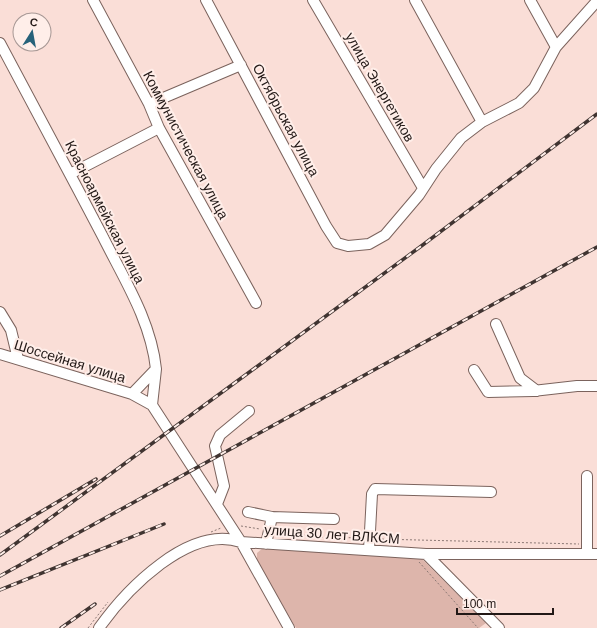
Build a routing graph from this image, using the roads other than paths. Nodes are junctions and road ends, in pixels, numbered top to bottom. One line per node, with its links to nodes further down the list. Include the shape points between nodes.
1 (93, 0): 10 (street, Коммунистическая улица)
2 (206, 0): 9 (street, Октябрьская улица)
3 (313, 0): 14 (street, улица Энергетиков)
4 (415, 0): 11 (street)
5 (530, 0): 8 (street)
6 (597, 1): 8 (street)
7 (0, 43): 13 (street, Красноармейская улица)
8 (556, 47): 11 (street, via 534,88 519,103)
9 (241, 65): 10 (street); 14 (street, Октябрьская улица, via 337,243 348,246 369,244 385,235)
10 (149, 104): 12 (street, Коммунистическая улица)
11 (482, 122): 14 (street, via 461,138)
12 (159, 128): 13 (street); 15 (street, Коммунистическая улица)
13 (70, 174): 20 (street, Красноармейская улица, via 139,308 152,344)
14 (423, 188)
15 (256, 303)
16 (0, 312): 19 (street, via 11,330)
17 (496, 324): 23 (street, via 520,378)
18 (0, 354): 19 (street, Шоссейная улица)
19 (18, 359): 24 (street, Шоссейная улица)
20 (156, 369): 24 (street); 25 (street, Красноармейская улица)
21 (474, 370): 23 (street, via 488,392)
22 (597, 386): 23 (street)
23 (536, 391)
24 (132, 394): 25 (street, Шоссейная улица)
25 (152, 405): 29 (street)
26 (249, 411): 29 (street, via 220,435 215,446 224,486)
27 (587, 476): 37 (street)
28 (491, 492): 35 (street, via 375,488 372,494)
29 (217, 504): 33 (street)
30 (248, 512): 31 (street)
31 (272, 517): 32 (street); 34 (street)
32 (334, 519)
33 (241, 542): 34 (street, улица 30 лет ВЛКСМ); 38 (street, улица 30 лет ВЛКСМ, via 228,538 212,539 175,555 132,587); 39 (street)
34 (266, 544): 35 (street, улица 30 лет ВЛКСМ)
35 (369, 550): 36 (street, улица 30 лет ВЛКСМ)
36 (426, 554): 37 (street, улица 30 лет ВЛКСМ); 40 (street)
37 (592, 554)
38 (99, 628)
39 (289, 628)
40 (499, 628)

